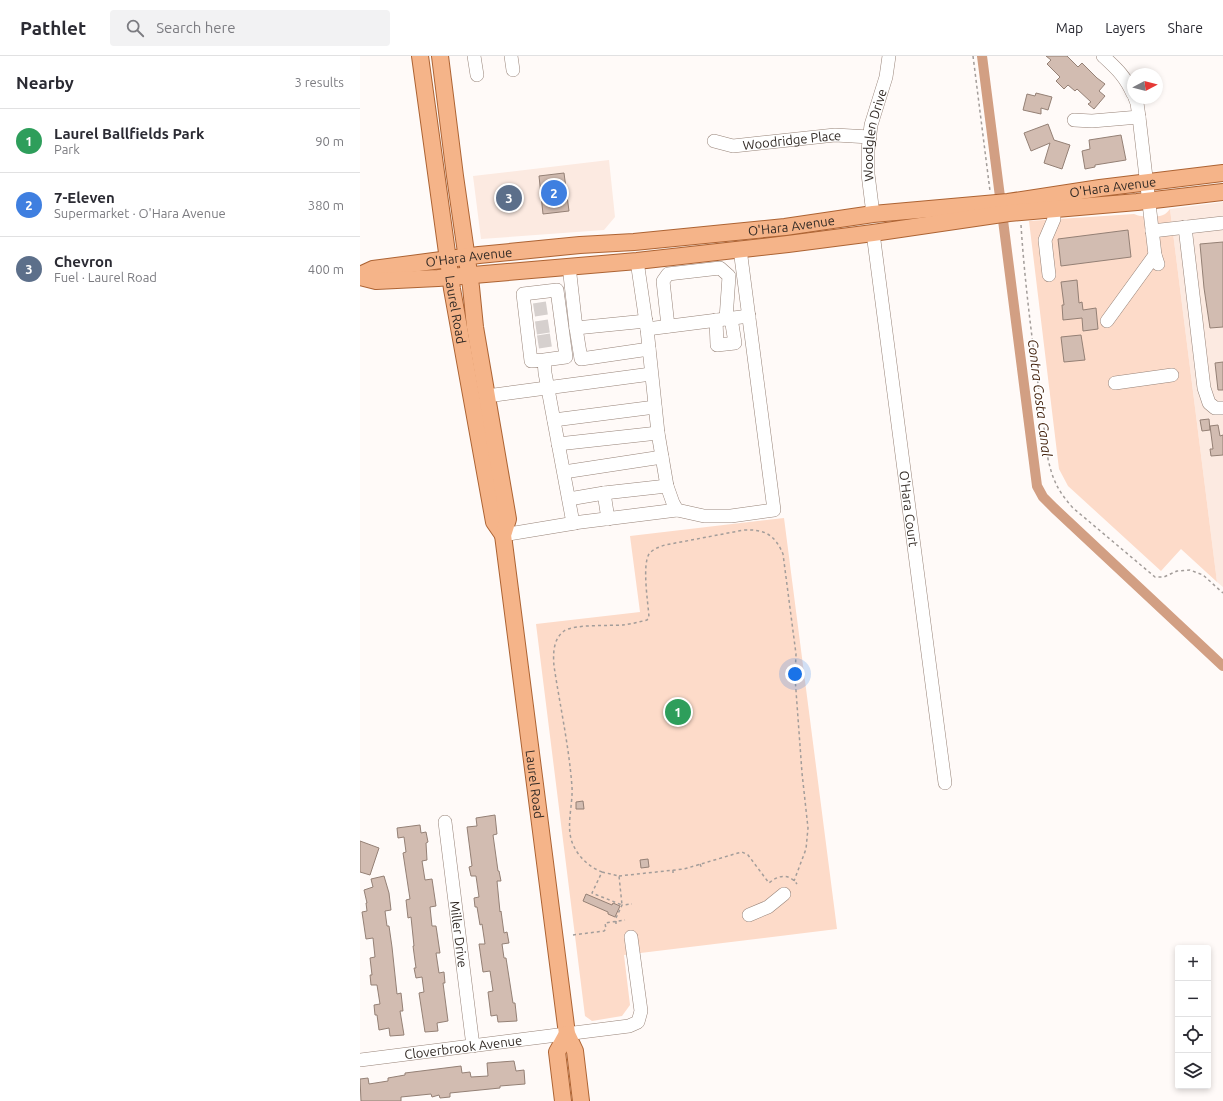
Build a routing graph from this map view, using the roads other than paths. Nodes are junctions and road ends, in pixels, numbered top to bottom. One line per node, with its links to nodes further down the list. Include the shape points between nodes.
1 (420, 56): 28 (main road, Laurel Road)
2 (440, 56): 27 (main road, Laurel Road)
3 (474, 56): 8 (street)
4 (511, 56): 7 (street)
5 (888, 56): 13 (street, Woodglen Drive, via 886,77 871,125)
6 (1108, 58): 9 (street)
7 (513, 70)
8 (476, 75)
9 (1127, 82)
10 (1137, 104): 11 (street)
11 (1139, 116): 12 (street, via 1092,121); 16 (street)
12 (1074, 120)
13 (870, 138): 14 (street, Woodridge Place, via 835,135 733,146); 21 (street, Woodglen Drive, via 868,174)
14 (714, 141)
15 (1223, 173): 16 (main road, O'Hara Avenue)
16 (1146, 182): 18 (street); 19 (main road, O'Hara Avenue, via 1100,188)
17 (1223, 192): 18 (main road, O'Hara Avenue)
18 (1148, 201): 20 (main road, O'Hara Avenue); 24 (street)
19 (1003, 208): 20 (main road, O'Hara Avenue); 21 (main road, O'Hara Avenue); 25 (main road, O'Hara Avenue)
20 (1054, 209): 32 (street, via 1054,219 1045,240)
21 (873, 214): 27 (main road, O'Hara Avenue, via 754,230)
22 (1223, 223): 23 (street)
23 (1185, 227): 24 (street); 50 (street, via 1204,388 1209,403 1215,408)
24 (1152, 231): 37 (street, via 1156,260)
25 (873, 233): 26 (main road, O'Hara Avenue); 63 (street, O'Hara Court)
26 (740, 250): 29 (main road, O'Hara Avenue); 35 (street)
27 (466, 256): 28 (main road, O'Hara Avenue); 31 (main road, Laurel Road)
28 (447, 258): 33 (main road, O'Hara Avenue, via 374,269); 34 (main road, Laurel Road)
29 (637, 261): 30 (main road, O'Hara Avenue); 40 (street)
30 (569, 266): 31 (main road, O'Hara Avenue); 39 (street)
31 (469, 275): 34 (main road, O'Hara Avenue); 48 (main road, Laurel Road)
32 (1049, 275)
33 (360, 276): 34 (main road, O'Hara Avenue, via 376,281)
34 (450, 276): 62 (main road, Laurel Road, via 494,522)
35 (748, 316): 36 (street); 59 (street, via 774,510 731,516 704,516)
36 (724, 319): 41 (street); 41 (street, via 729,276 724,270 720,268 668,274 663,281)
37 (1107, 321)
38 (559, 324): 39 (street); 43 (street, via 560,339 566,357); 43 (street, via 557,290 523,294 529,310 534,342 531,361)
39 (576, 325): 40 (street); 42 (street, via 581,359)
40 (646, 325): 41 (street); 42 (street)
41 (668, 326)
42 (649, 349): 44 (street)
43 (544, 360): 47 (street)
44 (651, 374): 47 (street); 49 (street)
45 (1172, 375): 46 (street)
46 (1116, 383)
47 (548, 387): 48 (street); 51 (street)
48 (487, 396): 62 (main road, Laurel Road, via 508,518)
49 (655, 407): 51 (street); 52 (street)
50 (1223, 408)
51 (554, 420): 53 (street)
52 (658, 432): 53 (street); 54 (street)
53 (558, 444): 55 (street)
54 (662, 457): 55 (street); 56 (street)
55 (564, 472): 58 (street)
56 (667, 486): 57 (street); 59 (street)
57 (604, 493): 58 (street); 60 (street)
58 (569, 498): 61 (street)
59 (677, 510): 60 (street)
60 (608, 519): 61 (street)
61 (575, 523): 62 (street)
62 (503, 535): 68 (main road, Laurel Road)
63 (944, 783)
64 (444, 822): 69 (street, Miller Drive)
65 (784, 894): 66 (street, via 768,907)
66 (749, 915)
67 (631, 937): 68 (street, Cloverbrook Avenue, via 641,1011 638,1022 629,1026)
68 (567, 1034): 69 (street, Cloverbrook Avenue); 71 (main road, via 557,1052); 72 (main road, Laurel Road, via 575,1050)
69 (473, 1046): 70 (street, Cloverbrook Avenue)
70 (360, 1057)
71 (563, 1101)
72 (581, 1101)

